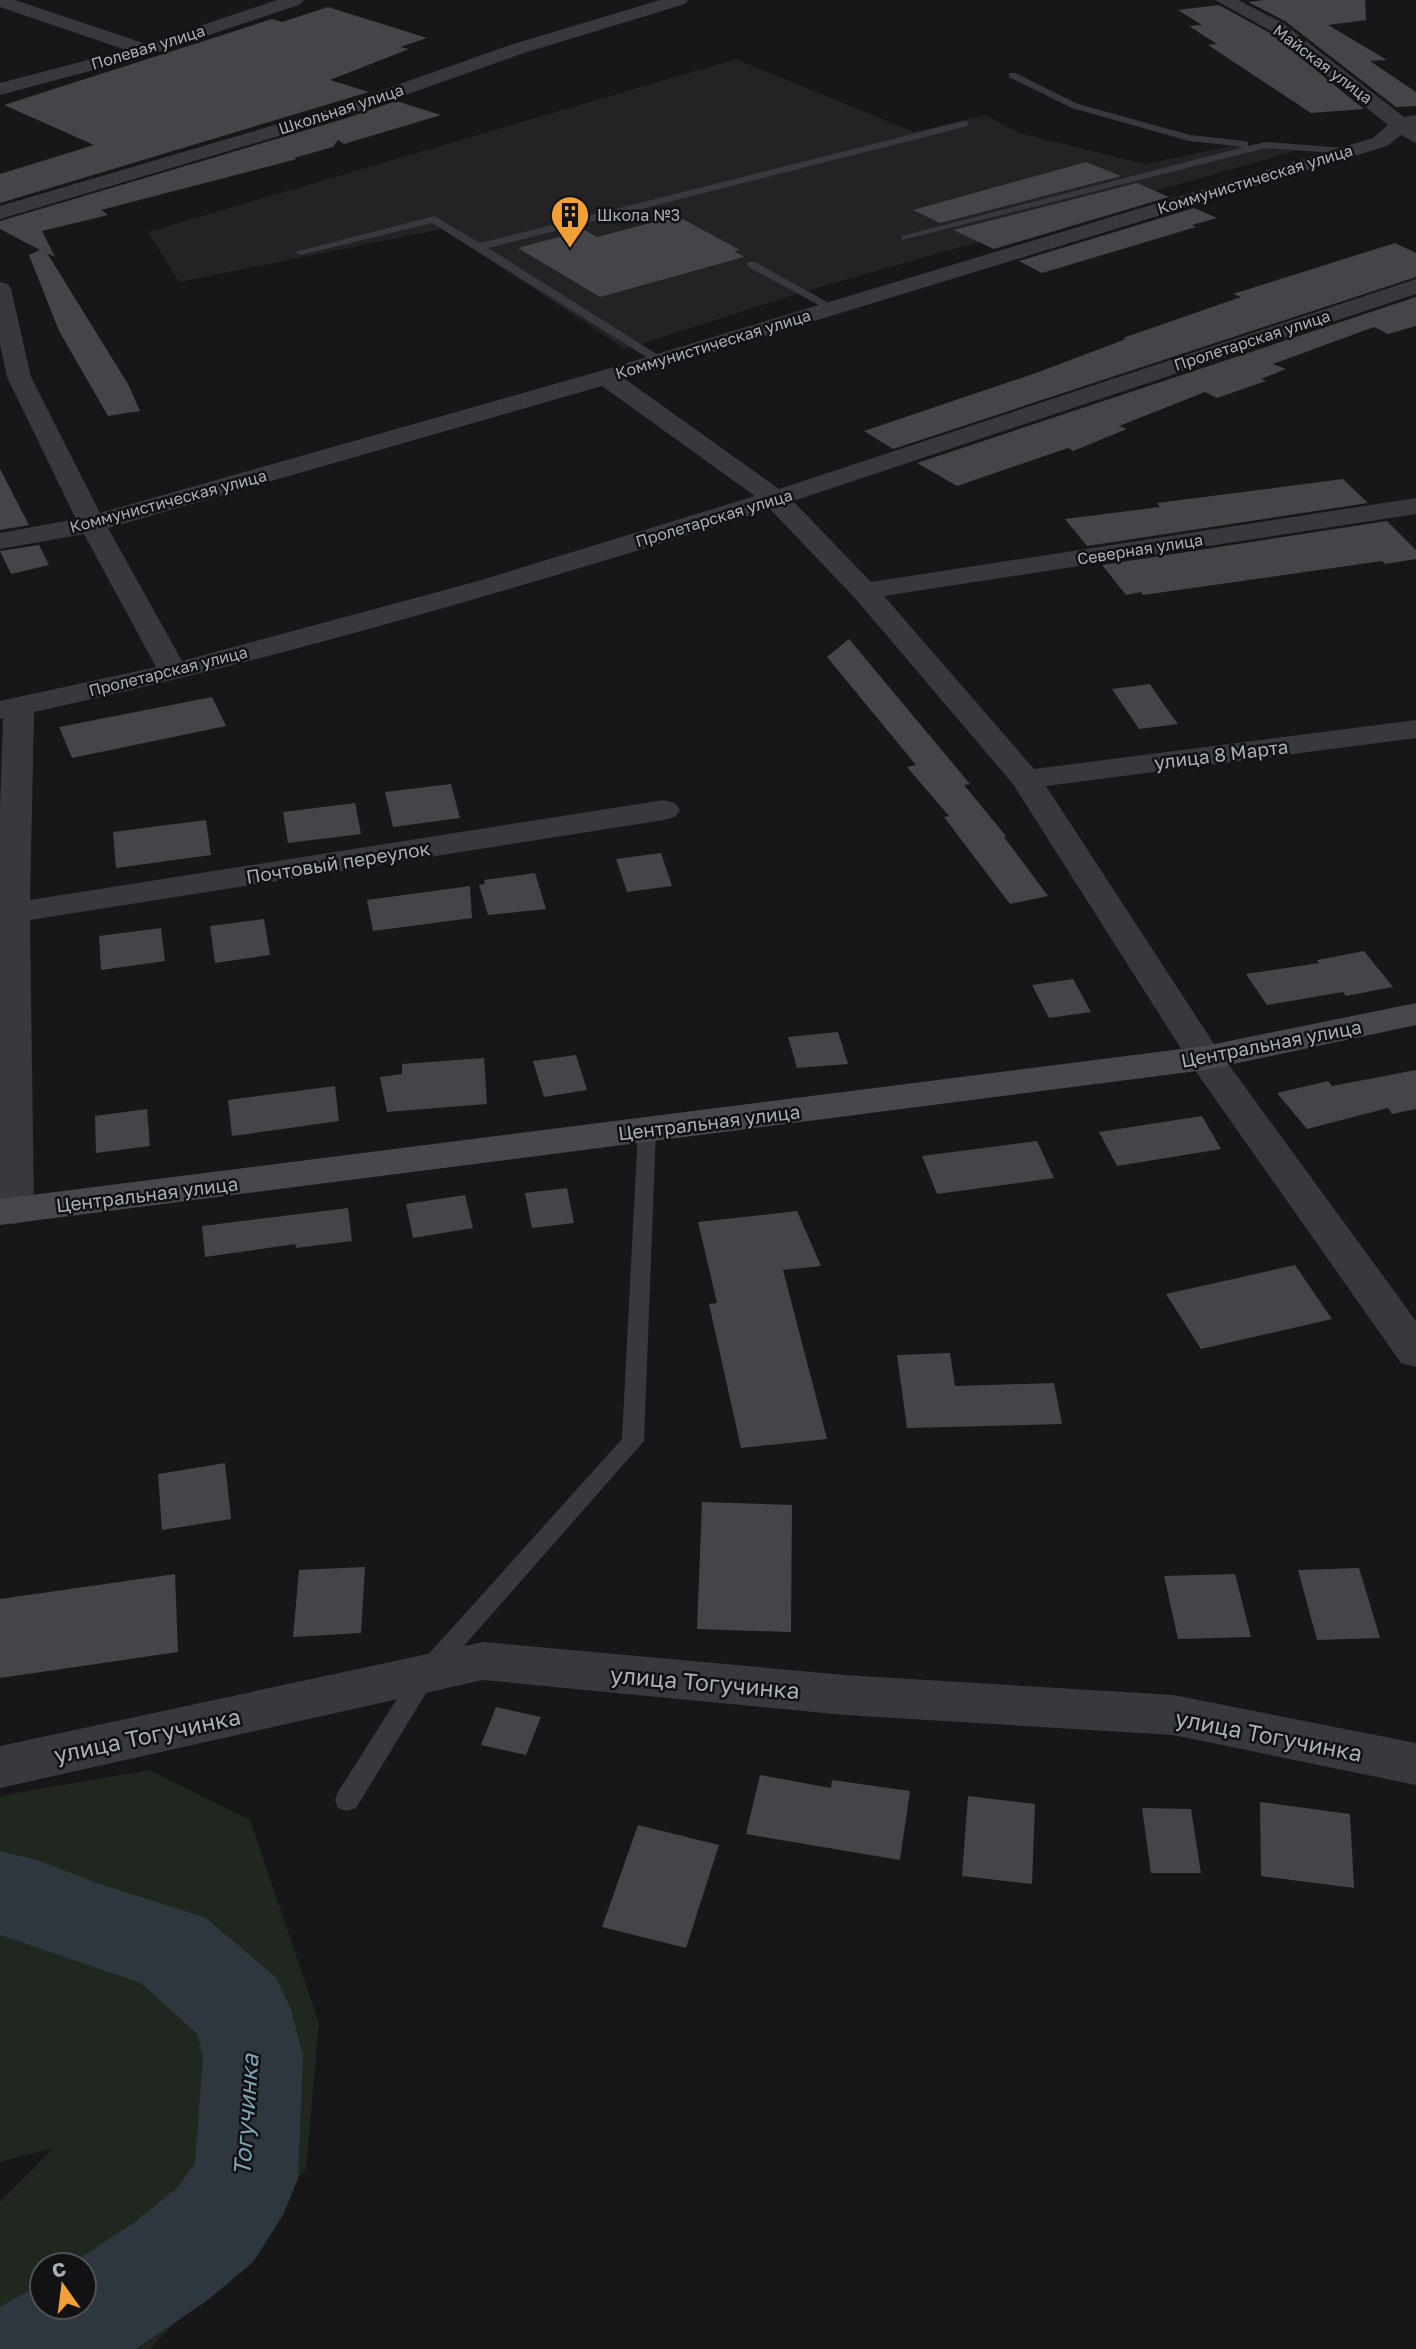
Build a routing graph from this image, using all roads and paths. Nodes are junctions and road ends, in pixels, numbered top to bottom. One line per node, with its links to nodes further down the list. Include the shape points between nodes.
1 (295, 0): 5 (street, Полевая улица)
2 (679, 0): 12 (street, Школьная улица, via 517,49 339,112)
3 (1224, 0): 9 (street, Майская улица, via 1277,27)
4 (0, 1): 5 (street)
5 (146, 50): 7 (street, Полевая улица)
6 (1012, 75): 10 (lane, via 1075,106 1176,134)
7 (0, 89)
8 (964, 124): 14 (lane)
9 (1411, 127): 11 (street, Коммунистическая улица, via 1380,142)
10 (1266, 145): 11 (lane); 13 (lane)
11 (1345, 151): 19 (street, Коммунистическая улица)
12 (0, 214)
13 (906, 238)
14 (478, 247): 15 (lane, via 435,219); 20 (lane)
15 (302, 252)
16 (751, 264): 19 (lane)
17 (1416, 286): 22 (street, Пролетарская улица)
18 (0, 289): 24 (street, via 19,377)
19 (832, 308): 20 (street, Коммунистическая улица)
20 (659, 360): 21 (street, Коммунистическая улица)
21 (606, 377): 22 (street); 24 (street, Коммунистическая улица)
22 (776, 499): 26 (street); 27 (street, Пролетарская улица, via 488,587)
23 (1416, 506): 26 (street, Северная улица)
24 (92, 524): 25 (street, Коммунистическая улица); 27 (street)
25 (0, 541)
26 (864, 591): 30 (street)
27 (173, 672): 28 (street, Пролетарская улица)
28 (10, 708): 32 (street)
29 (1416, 729): 30 (street, улица 8 Марта)
30 (1026, 779): 34 (street)
31 (664, 810): 32 (street, Почтовый переулок)
32 (13, 913): 36 (street)
33 (1416, 1014): 34 (main road, Центральная улица)
34 (1205, 1058): 35 (main road, Центральная улица); 37 (street)
35 (647, 1130): 36 (main road, Центральная улица); 38 (lane, via 633,1441)
36 (7, 1212)
37 (1416, 1352)
38 (426, 1673): 39 (street, улица Тогучинка, via 483,1661 845,1695 1173,1715); 40 (street, улица Тогучинка); 41 (lane)
39 (1416, 1764)
40 (0, 1767)
41 (347, 1800)

